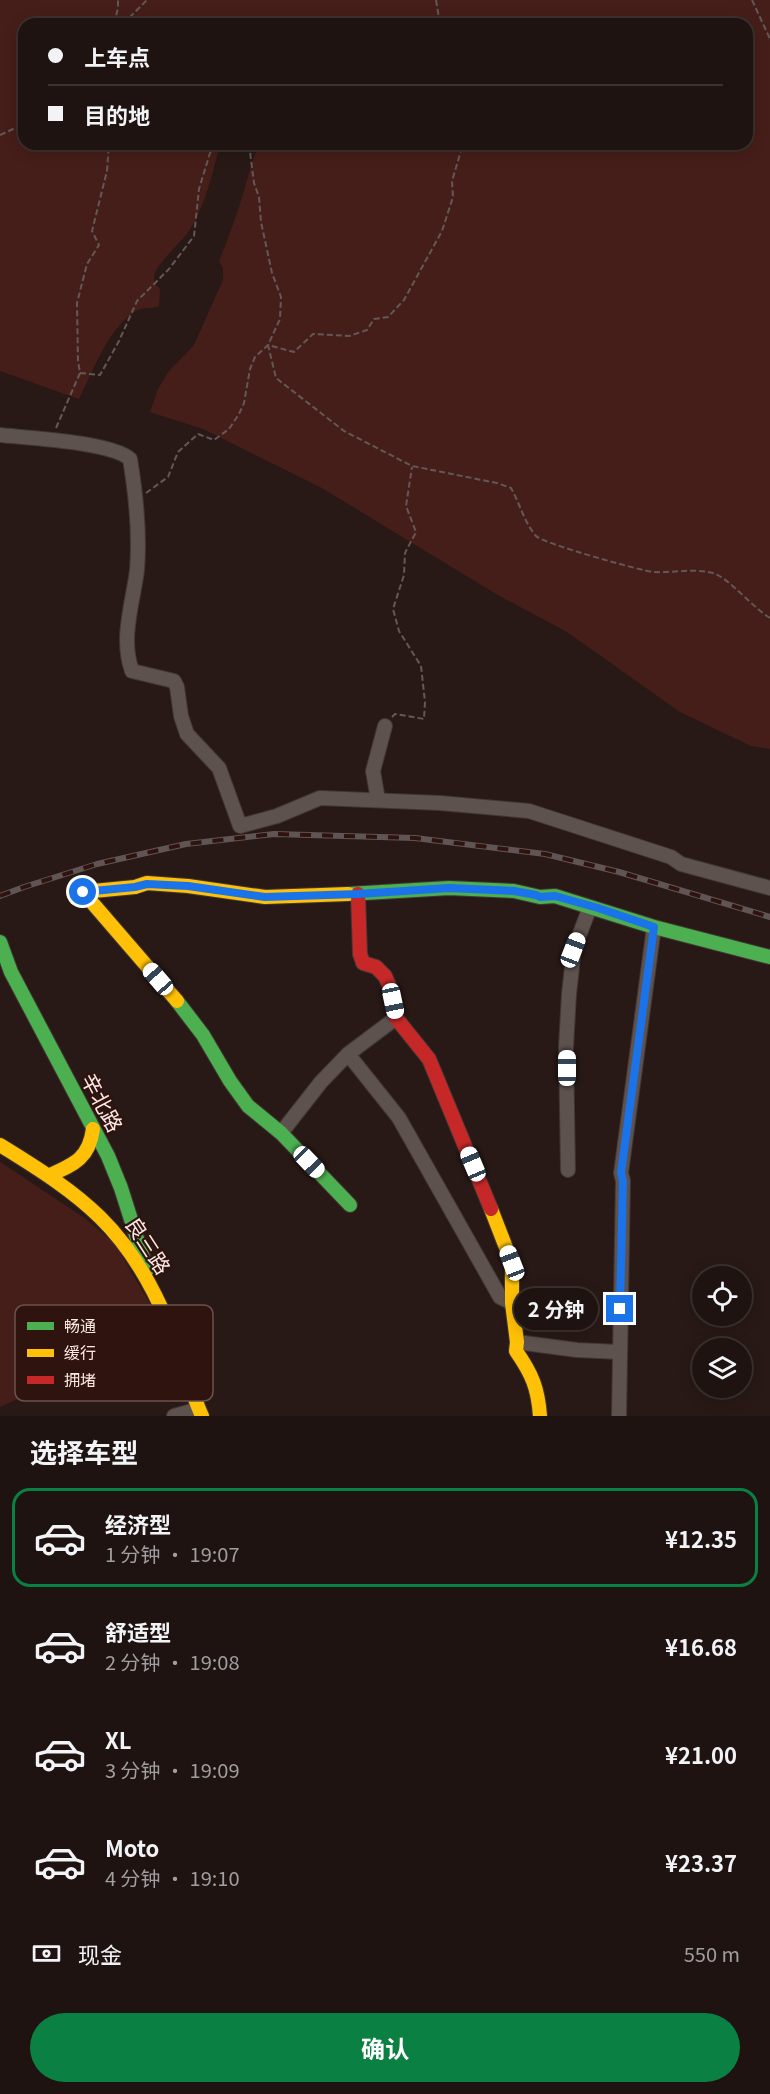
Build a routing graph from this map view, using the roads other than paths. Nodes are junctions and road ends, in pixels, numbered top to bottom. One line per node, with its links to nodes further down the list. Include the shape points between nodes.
1 (0, 435): 3 (street, via 113,450 130,459 137,509 137,569 127,658 132,671 174,681 187,734 219,768 240,826 320,798)
2 (384, 726): 3 (street, via 373,771)
3 (378, 800): 4 (street, via 529,811 681,864)
4 (770, 888)
5 (358, 894): 6 (street, via 449,888 514,891 555,896); 10 (street, via 360,954 363,963 376,967 385,976); 13 (street, via 265,897 147,884 83,892 188,1014 248,1106)
6 (590, 907): 7 (street); 15 (street, via 573,950 569,994)
7 (654, 927): 9 (street); 22 (street, via 621,1173)
8 (0, 942): 12 (street, 辛北路, via 11,972)
9 (770, 957)
10 (396, 1018): 11 (street); 19 (street, via 429,1059 482,1185 512,1263)
11 (348, 1054): 13 (street); 19 (street, via 399,1118 500,1297)
12 (93, 1129): 16 (street, via 90,1147 83,1156); 18 (street, 辛北路, via 121,1188)
13 (281, 1134): 17 (street)
14 (0, 1145): 16 (street, 良三路)
15 (568, 1170)
16 (50, 1175): 18 (street, 良三路, via 108,1222 129,1247)
17 (350, 1205)
18 (153, 1288): 20 (street, 良三路)
19 (512, 1303): 21 (street)
20 (160, 1305)
21 (517, 1342): 22 (street); 25 (street, via 516,1351 532,1375)
22 (619, 1352): 26 (street)
23 (200, 1414): 24 (street)
24 (174, 1416)
25 (540, 1416)
26 (619, 1416)

